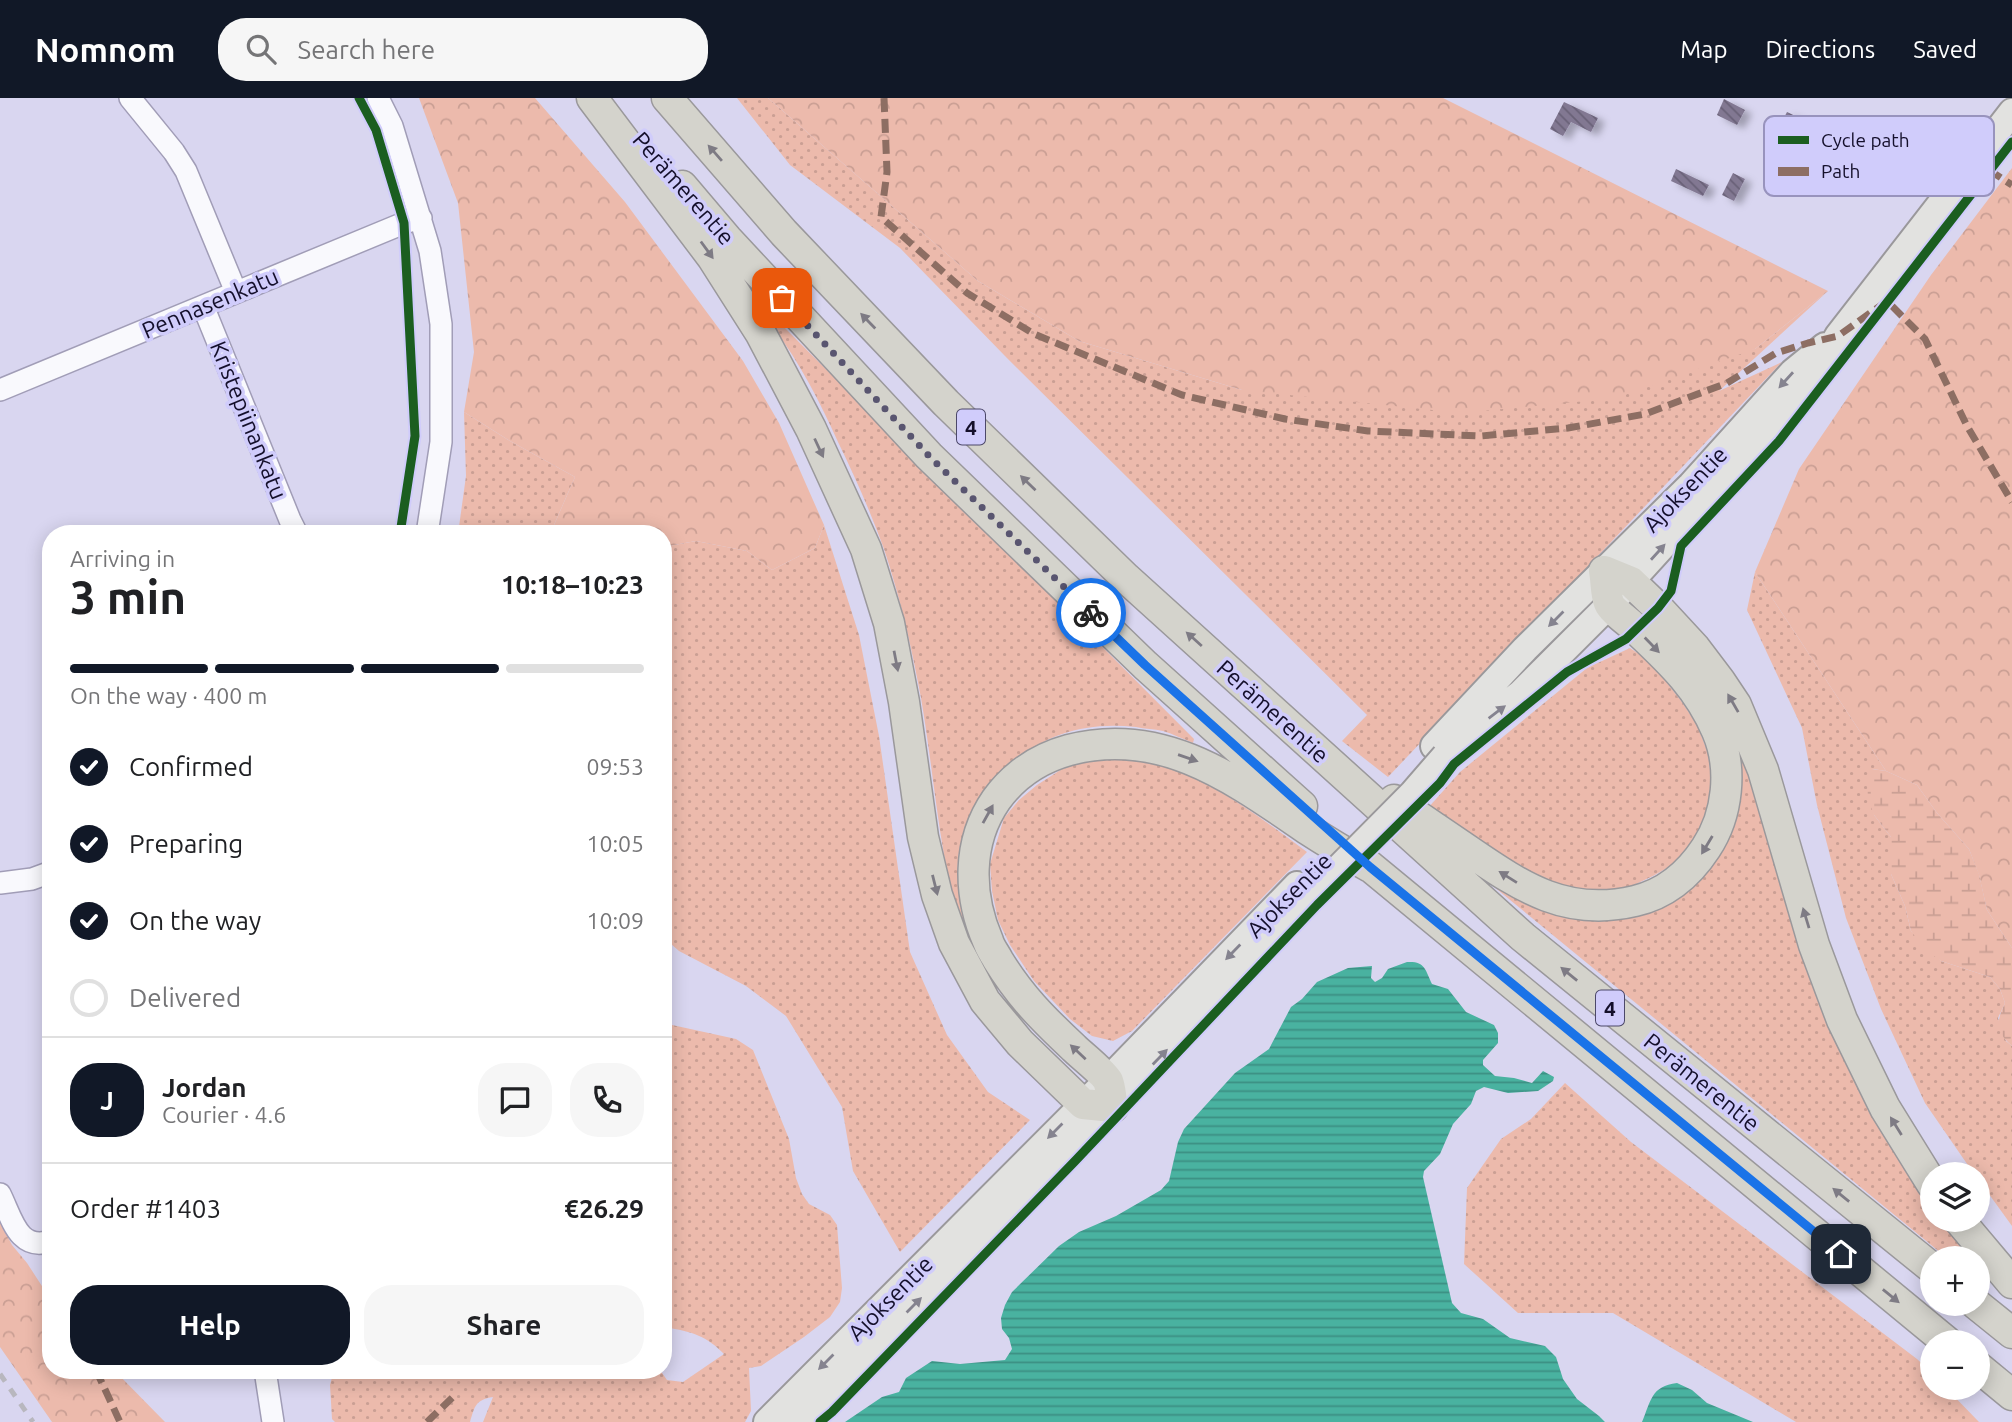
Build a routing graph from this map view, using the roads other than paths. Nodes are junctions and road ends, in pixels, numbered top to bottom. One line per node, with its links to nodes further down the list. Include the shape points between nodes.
1 (130, 98): 10 (street, via 186,171)
2 (378, 98): 9 (street, via 392,126)
3 (592, 98): 23 (highway, one-way to 23, via 712,257 761,334 811,429 866,549 888,623 923,836 954,943 985,1001)
4 (607, 98): 19 (highway, Perämerentie / 4, via 727,239 929,456 1145,665)
5 (667, 98): 17 (highway, Perämerentie / 4, one-way to 5, via 1126,578 946,403 784,233)
6 (2012, 112): 7 (main road, Ajoksentie)
7 (1994, 135)
8 (1947, 196): 15 (main road, Ajoksentie, via 1838,337 1793,372 1691,485)
9 (421, 219): 10 (street, Pennasenkatu); 14 (street, via 441,324 441,442)
10 (236, 292): 11 (street, Pennasenkatu)
11 (202, 306): 12 (street, Pennasenkatu); 13 (street, Kristepiinankatu)
12 (0, 390)
13 (293, 525)
14 (428, 525)
15 (1617, 577): 16 (highway); 18 (main road, Ajoksentie, one-way to 18, via 1498,677); 24 (highway, one-way to 15, via 1885,1108 1842,1020 1814,945 1763,770 1736,705 1695,648 1658,608)
16 (1609, 605): 17 (highway, one-way to 17, via 1690,683 1718,734 1725,765 1723,807 1708,846 1686,873 1644,899 1614,906 1582,906 1528,888); 18 (main road, Ajoksentie, one-way to 16, via 1521,694)
17 (1299, 734): 28 (highway, Perämerentie / 4, one-way to 17, via 1523,937)
18 (1439, 752): 22 (main road, Ajoksentie, via 1399,785)
19 (1370, 867): 22 (highway, one-way to 19, via 1013,985 988,942 975,897 974,854 987,814 1011,782 1054,755 1080,747 1110,744 1168,751 1226,775); 31 (highway, Perämerentie / 4, one-way to 31)
20 (42, 876): 21 (street)
21 (0, 883)
22 (1110, 1093): 23 (highway); 38 (main road, Ajoksentie, one-way to 22)
23 (1083, 1104): 37 (main road, Ajoksentie, one-way to 37)
24 (1920, 1165)
25 (0, 1194): 27 (street, via 18,1232 26,1241)
26 (1969, 1232): 29 (highway)
27 (42, 1242)
28 (1920, 1258)
29 (2012, 1283)
30 (1990, 1315): 32 (highway)
31 (1933, 1330)
32 (2012, 1333)
33 (1990, 1377): 35 (highway)
34 (266, 1379): 36 (street)
35 (2012, 1395)
36 (273, 1422)
37 (767, 1422)
38 (796, 1422)

